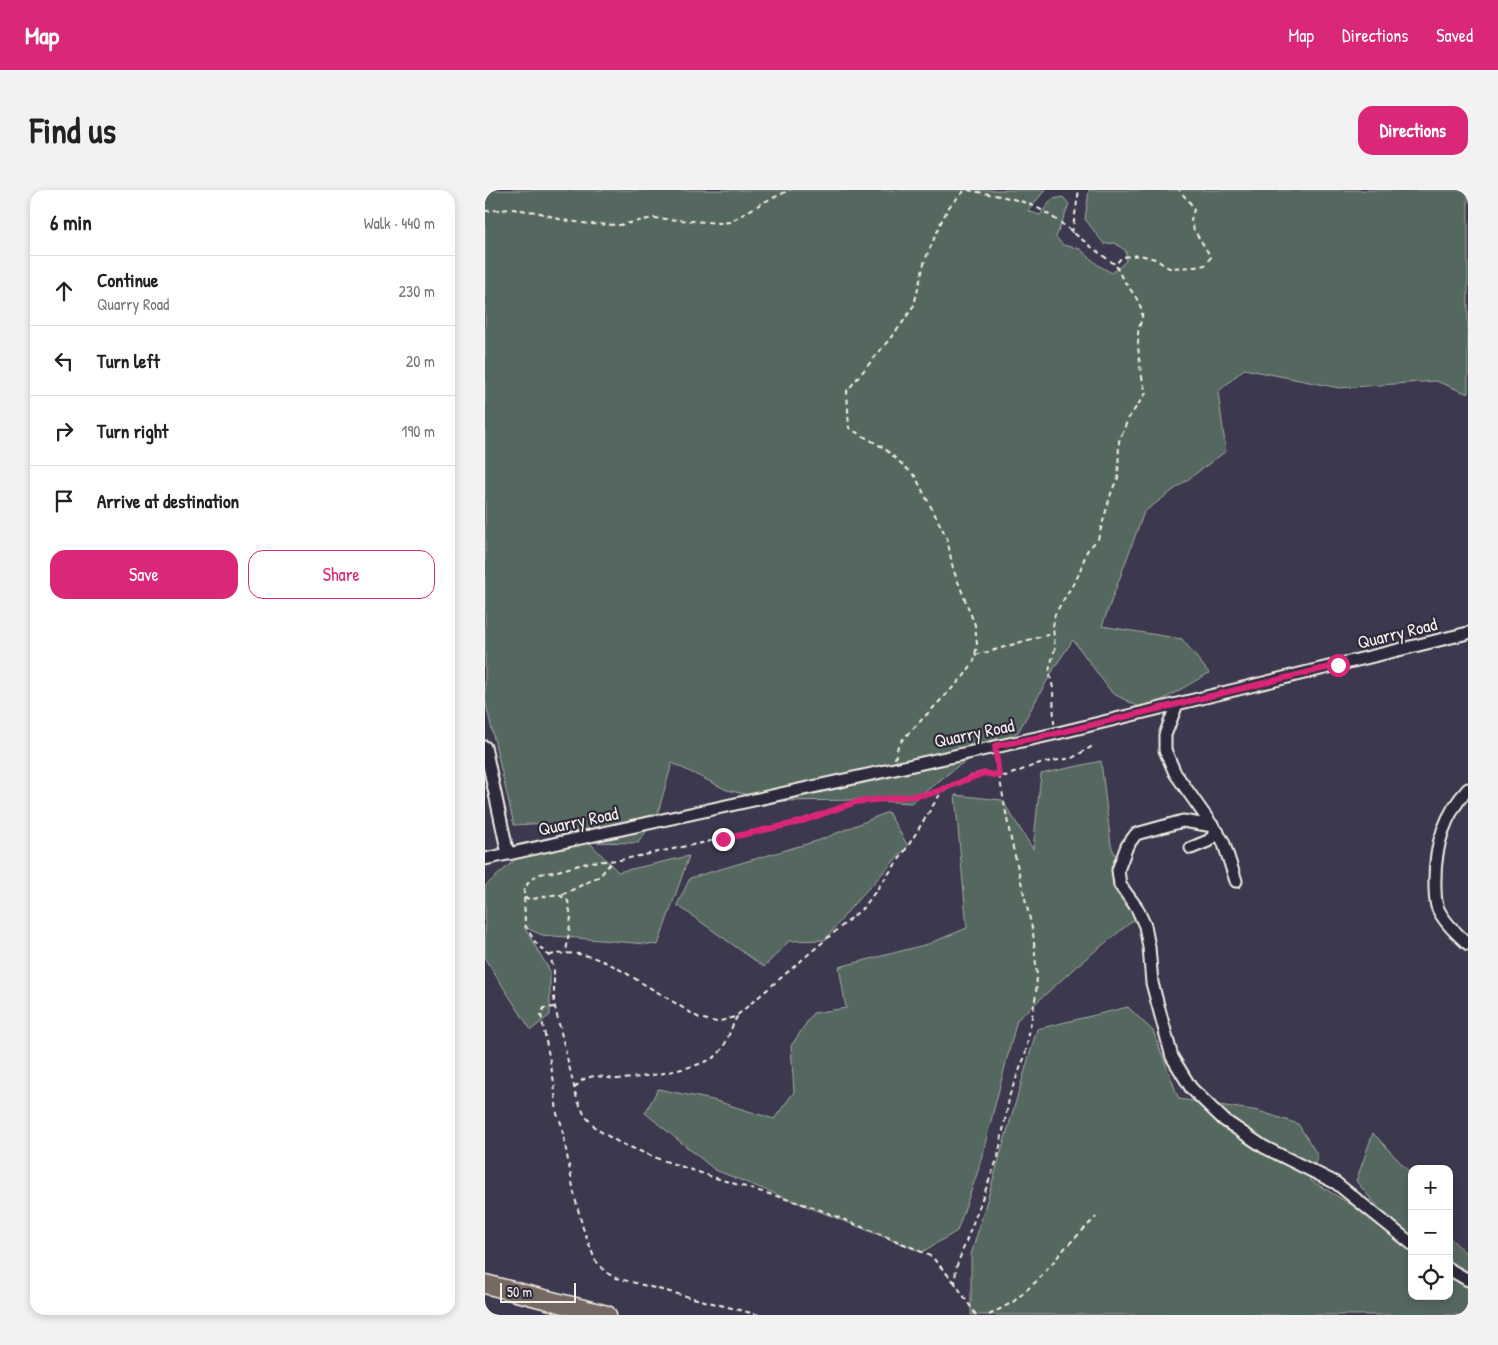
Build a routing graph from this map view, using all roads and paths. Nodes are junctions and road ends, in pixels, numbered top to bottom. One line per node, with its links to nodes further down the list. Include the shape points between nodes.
1 (790, 190): 5 (path, via 731,222 720,223 653,218 620,225 590,224 537,212)
2 (967, 190): 6 (path, via 1015,200 1042,210); 10 (path, via 949,207 942,220 925,260 913,305 901,325 849,387 847,424 884,448 915,476 947,538 953,569 975,625)
3 (1079, 190): 6 (path)
4 (1179, 190): 7 (path, via 1193,209 1191,220 1211,256 1210,260 1195,268 1169,268 1155,258 1141,255 1122,257)
5 (485, 211)
6 (1072, 233): 7 (path)
7 (1116, 264): 9 (path, via 1143,313 1138,332 1139,370 1146,393 1119,440 1118,478 1098,539 1087,551 1078,576 1055,614)
8 (1468, 633): 11 (street, Quarry Road)
9 (1053, 634): 10 (path); 12 (path, via 1055,648 1049,671 1053,688)
10 (975, 655): 16 (path, via 964,676 898,746)
11 (1177, 704): 12 (street, Quarry Road); 20 (street, via 1165,735 1165,750 1175,772)
12 (1054, 734): 13 (street, Quarry Road)
13 (995, 746): 16 (street, Quarry Road); 17 (path)
14 (1093, 746): 17 (path, via 1072,758 1040,763)
15 (485, 747): 22 (street)
16 (896, 768): 22 (street, Quarry Road)
17 (999, 776): 19 (path, via 976,774); 38 (path, via 1033,932 1036,994 1025,1056 1010,1094 998,1157 956,1268)
18 (1468, 789): 28 (street, via 1443,826 1435,861 1437,907)
19 (942, 791): 24 (path, via 856,802 788,825); 32 (path, via 903,854 864,907)
20 (1215, 829): 21 (street, via 1208,842); 25 (street, via 1227,852); 35 (street, via 1183,821 1136,834 1127,846 1118,870 1120,885 1137,908 1145,926 1152,983 1172,1057 1191,1088 1224,1120 1263,1147 1336,1183)
21 (1191, 848)
22 (508, 854): 23 (street, Quarry Road)
23 (485, 859)
24 (612, 860): 26 (path, via 600,876); 27 (path, via 539,874 529,881)
25 (1236, 881)
26 (563, 896): 27 (path, via 552,894); 29 (path, via 570,906)
27 (524, 898): 30 (path, via 525,925)
28 (1468, 944)
29 (566, 953): 30 (path); 32 (path, via 593,956 609,962 705,1020 725,1021)
30 (548, 955): 31 (path, via 555,974)
31 (555, 1007): 33 (path); 41 (path, via 544,1008 541,1015 575,1198 595,1260 616,1278)
32 (741, 1012): 33 (path, via 721,1049 707,1061 661,1074 618,1080 597,1075 587,1077)
33 (575, 1088): 38 (path, via 585,1116 597,1130 620,1143 675,1165 848,1220 932,1257)
34 (1096, 1217): 43 (path, via 1039,1279 1013,1302)
35 (1408, 1241)
36 (1453, 1271): 37 (street)
37 (1468, 1280)
38 (955, 1283): 42 (path)
39 (485, 1284): 40 (highway)
40 (607, 1315)
41 (759, 1315)
42 (976, 1315)
43 (989, 1315)

